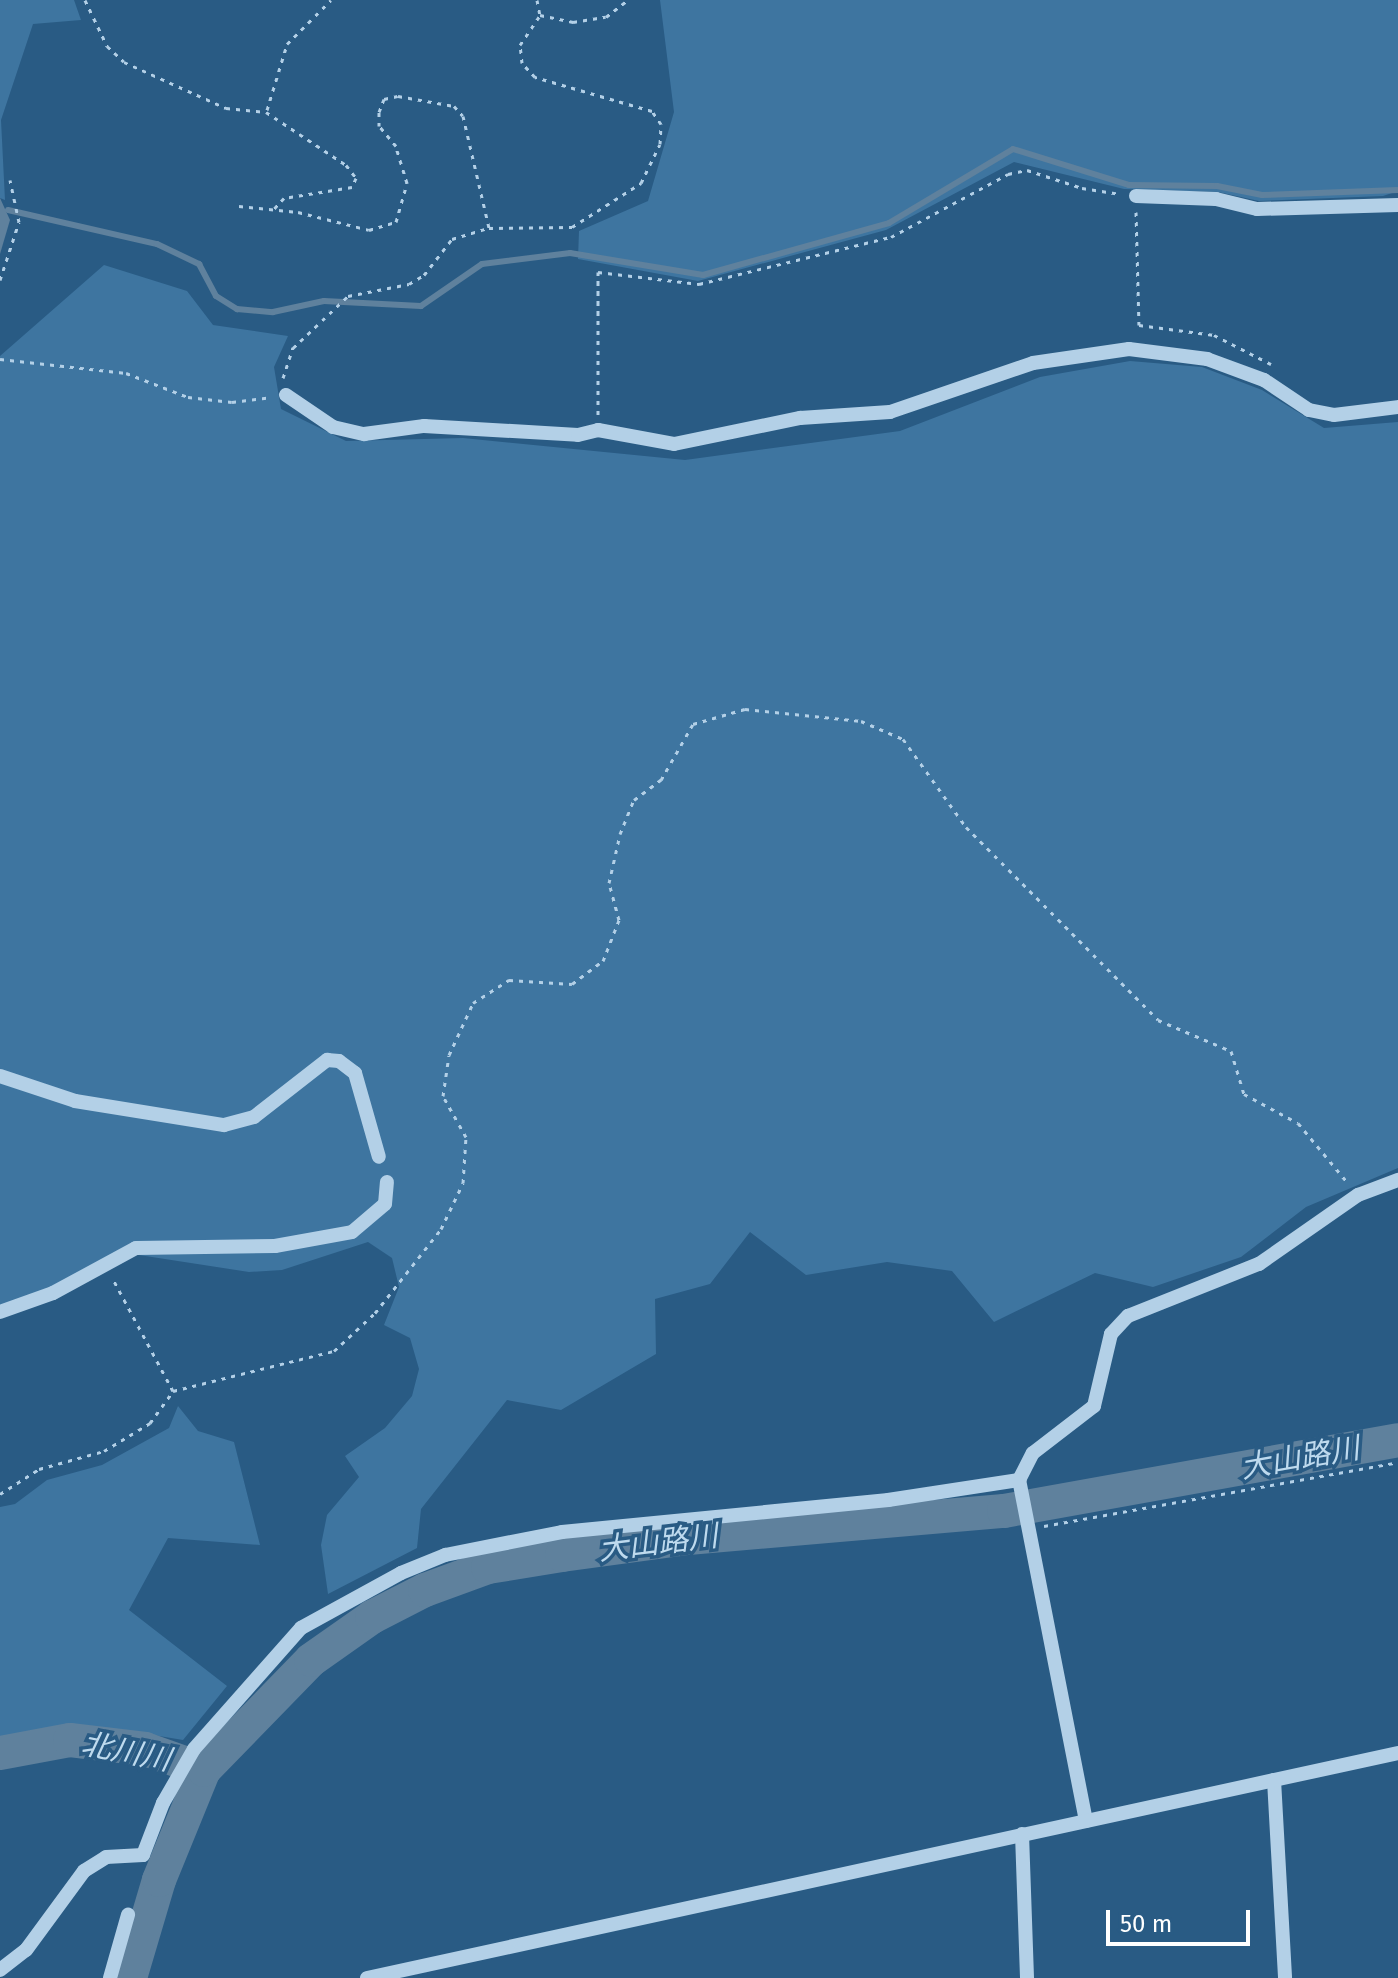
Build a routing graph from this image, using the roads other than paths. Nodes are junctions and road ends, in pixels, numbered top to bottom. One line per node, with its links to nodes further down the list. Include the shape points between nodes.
1 (1136, 196): 2 (street, via 1216,199 1257,209)
2 (1398, 205)
3 (286, 395): 4 (street, via 333,427 364,434 424,426 578,435 598,430 674,444 800,418 890,412 1033,363 1129,349 1207,359 1264,380 1309,410 1334,415)
4 (1398, 407)
5 (0, 1076): 6 (street, via 75,1101 224,1125 254,1117 327,1060 339,1061 355,1073)
6 (379, 1157)
7 (1398, 1180): 10 (street, via 1358,1195 1259,1264 1128,1316 1111,1334 1094,1406 1033,1453)
8 (387, 1182): 9 (street, via 385,1204 352,1232 275,1246 136,1248 53,1293)
9 (0, 1312)
10 (1020, 1485): 13 (street); 16 (street, via 562,1532 445,1555 401,1573 301,1628 194,1749 163,1803 143,1855 106,1857 84,1871 26,1950)
11 (1398, 1753): 12 (street)
12 (1274, 1780): 13 (street); 20 (street)
13 (1086, 1821): 14 (street)
14 (1022, 1834): 18 (street); 19 (street)
15 (128, 1915): 17 (street)
16 (0, 1970)
17 (110, 1978)
18 (367, 1978)
19 (1027, 1978)
20 (1285, 1978)

